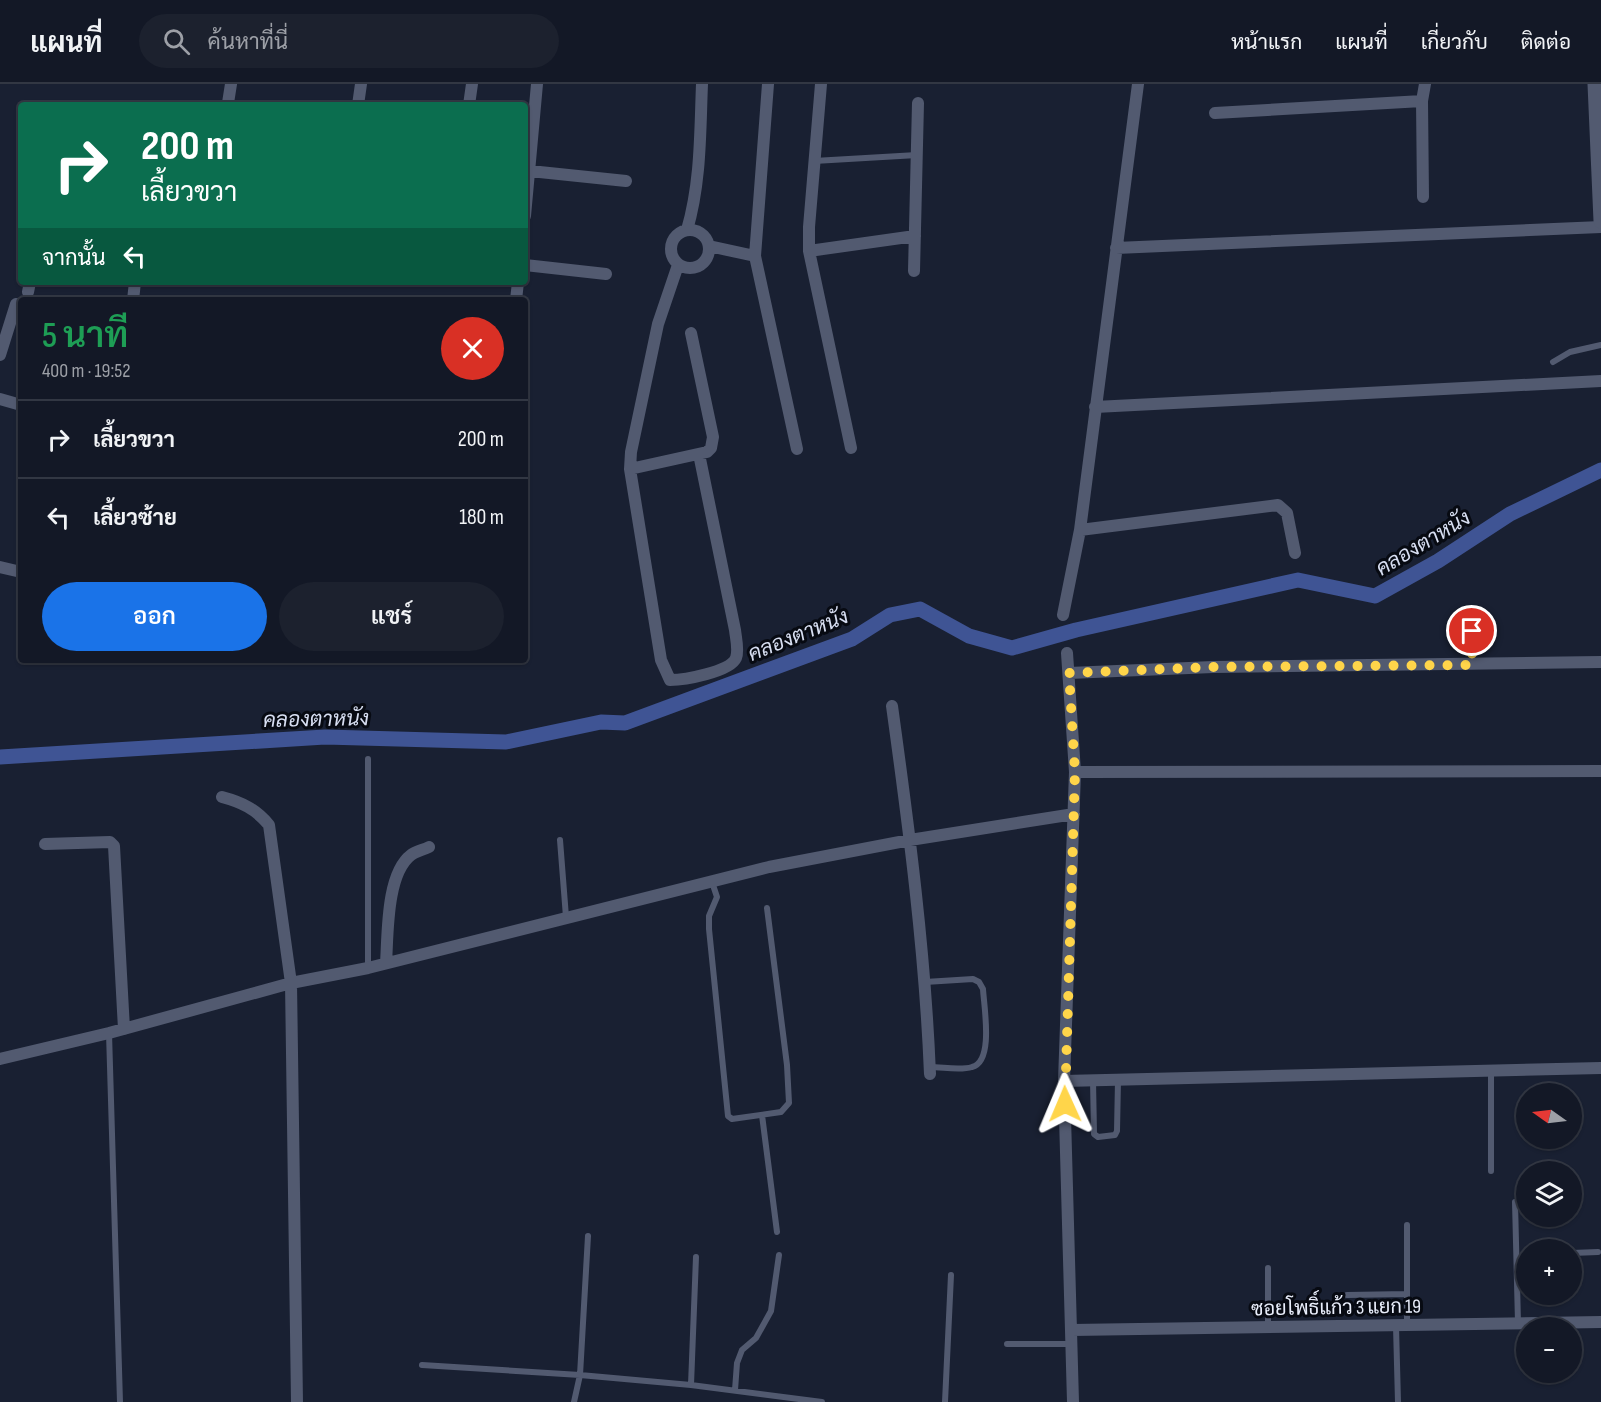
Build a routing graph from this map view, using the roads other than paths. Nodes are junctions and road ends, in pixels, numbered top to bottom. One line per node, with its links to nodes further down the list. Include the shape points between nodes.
1 (231, 84): 12 (street)
2 (361, 84): 13 (street)
3 (472, 84): 14 (street)
4 (537, 84): 20 (street)
5 (702, 84): 26 (street, via 699,171)
6 (768, 84): 31 (street)
7 (821, 84): 19 (street)
8 (1138, 84): 29 (street)
9 (1425, 84): 11 (street)
10 (1595, 84): 17 (street)
11 (1422, 101): 16 (street); 23 (street)
12 (228, 102)
13 (358, 102)
14 (469, 102)
15 (918, 103): 18 (street)
16 (1215, 113)
17 (1599, 150): 24 (street)
18 (917, 155): 19 (lane); 27 (street)
19 (814, 161): 30 (street)
20 (530, 171): 21 (street); 22 (street)
21 (626, 181)
22 (528, 189)
23 (1423, 197)
24 (1601, 222)
25 (1601, 227): 29 (street)
26 (687, 230): 28 (street, via 702,234); 33 (street, via 680,232 671,244)
27 (915, 236): 30 (street); 34 (street)
28 (709, 246): 31 (street); 33 (street, via 709,254 699,266 692,269)
29 (1116, 248): 44 (street)
30 (809, 251): 45 (street)
31 (755, 256): 46 (street)
32 (528, 265): 35 (street)
33 (678, 265): 48 (street, via 658,324)
34 (914, 272)
35 (606, 274)
36 (16, 304): 39 (street)
37 (691, 333): 47 (street, via 713,437 711,448)
38 (1601, 345): 40 (lane, via 1570,352)
39 (0, 355)
40 (1553, 362)
41 (1601, 381): 44 (street)
42 (0, 399): 43 (street)
43 (18, 404)
44 (1095, 407): 49 (street)
45 (852, 448)
46 (797, 449)
47 (699, 454): 48 (street); 48 (street, via 735,630 737,657 721,670 680,680 670,680 661,660)
48 (630, 470)
49 (1080, 530): 50 (street, via 1278,505 1287,513); 54 (street)
50 (1295, 553)
51 (0, 567): 52 (street)
52 (18, 571)
53 (1472, 614): 57 (lane)
54 (1063, 615)
55 (1067, 653): 58 (street)
56 (1601, 662): 57 (street)
57 (1472, 665): 58 (street, via 1213,667)
58 (1069, 673): 62 (street)
59 (892, 706): 66 (street)
60 (368, 759): 73 (lane)
61 (1601, 771): 62 (street)
62 (1075, 772): 64 (street)
63 (222, 797): 75 (street, via 239,801 269,825)
64 (1074, 814): 66 (street); 84 (street)
65 (560, 840): 71 (lane)
66 (910, 840): 69 (street); 74 (street)
67 (45, 844): 76 (street, via 110,842 114,846)
68 (429, 848): 72 (street, via 412,854 402,865 394,885)
69 (712, 882): 71 (street); 85 (lane, via 717,897 709,928 728,1116 741,1119)
70 (767, 908): 85 (lane, via 789,1103 781,1112)
71 (566, 917): 72 (street)
72 (386, 963): 73 (street)
73 (368, 968): 75 (street)
74 (925, 982): 80 (street); 80 (lane, via 973,979 983,989 983,1061 974,1067)
75 (291, 983): 76 (street); 113 (street)
76 (124, 1029): 77 (street)
77 (109, 1033): 78 (street); 112 (lane)
78 (0, 1059)
79 (1601, 1068): 81 (street)
80 (930, 1070)
81 (1491, 1072): 83 (street); 86 (lane)
82 (1093, 1080): 83 (street); 83 (lane, via 1094,1134 1098,1137 1111,1137 1117,1131); 84 (street)
83 (1118, 1080)
84 (1064, 1081): 105 (street)
85 (762, 1115): 89 (lane)
86 (1491, 1171)
87 (1515, 1202): 91 (lane)
88 (1407, 1225): 98 (lane)
89 (777, 1232)
90 (588, 1236): 109 (lane)
91 (1517, 1239)
92 (1598, 1252): 93 (lane)
93 (1582, 1253)
94 (779, 1256): 111 (lane, via 771,1311 756,1338 742,1350)
95 (696, 1257): 110 (lane)
96 (1268, 1268): 104 (lane)
97 (951, 1275): 116 (lane)
98 (1407, 1294): 99 (lane); 103 (lane)
99 (1347, 1295)
100 (1582, 1322): 101 (street, ซอยโพธิ์แก้ว 3 แยก 19)
101 (1601, 1322)
102 (1516, 1323): 103 (street, ซอยโพธิ์แก้ว 3 แยก 19)
103 (1402, 1325): 104 (street, ซอยโพธิ์แก้ว 3 แยก 19); 118 (lane)
104 (1268, 1327): 105 (street, ซอยโพธิ์แก้ว 3 แยก 19)
105 (1072, 1330): 107 (street)
106 (1007, 1344): 107 (lane)
107 (1073, 1344): 117 (street)
108 (422, 1365): 109 (lane)
109 (580, 1375): 110 (lane); 114 (lane)
110 (691, 1385): 111 (lane)
111 (735, 1390): 115 (lane)
112 (120, 1402)
113 (297, 1402)
114 (574, 1402)
115 (822, 1402)
116 (945, 1402)
117 (1072, 1402)
118 (1398, 1402)

